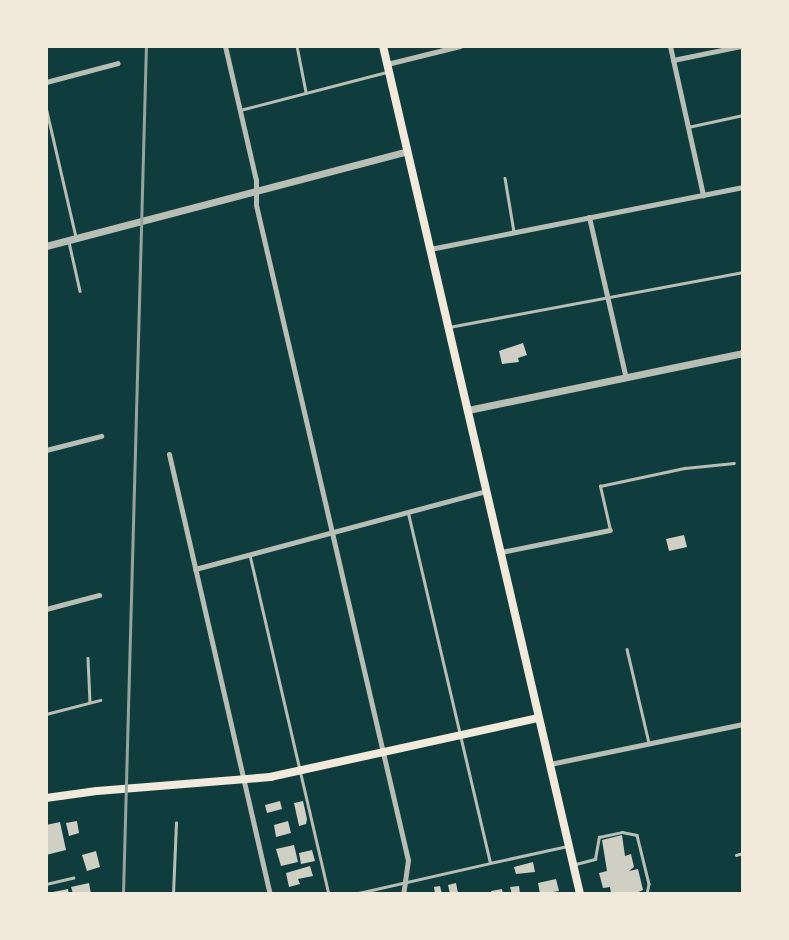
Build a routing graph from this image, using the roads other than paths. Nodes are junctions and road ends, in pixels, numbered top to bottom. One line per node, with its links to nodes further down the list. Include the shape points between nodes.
1 (225, 46): 13 (street)
2 (297, 46): 11 (lane)
3 (383, 46): 9 (main road)
4 (460, 46): 9 (street)
5 (670, 46): 7 (street)
6 (738, 47): 7 (street)
7 (673, 60): 15 (street)
8 (118, 63): 10 (street)
9 (388, 68): 11 (lane); 16 (main road)
10 (46, 82)
11 (306, 92): 13 (lane)
12 (46, 107): 23 (lane)
13 (239, 110): 19 (street)
14 (743, 115): 15 (lane)
15 (688, 127): 20 (street)
16 (407, 151): 19 (street); 25 (main road)
17 (505, 178): 22 (lane)
18 (743, 187): 20 (street)
19 (256, 192): 23 (street); 40 (street, via 256,205)
20 (703, 195): 21 (street)
21 (589, 217): 22 (street); 28 (street)
22 (514, 232): 25 (street)
23 (72, 239): 24 (street); 27 (lane)
24 (46, 246)
25 (430, 249): 29 (main road)
26 (743, 272): 28 (lane)
27 (80, 291)
28 (609, 300): 29 (lane); 31 (street)
29 (448, 327): 32 (main road)
30 (743, 353): 31 (street)
31 (626, 378): 32 (street)
32 (468, 410): 37 (main road)
33 (101, 436): 34 (street)
34 (46, 450)
35 (169, 454): 43 (street)
36 (734, 463): 39 (lane, via 685,468 600,486)
37 (486, 491): 38 (street); 41 (main road)
38 (408, 512): 40 (street); 53 (lane)
39 (610, 530): 41 (street)
40 (332, 532): 42 (street); 55 (street)
41 (501, 552): 51 (main road)
42 (250, 554): 43 (street); 57 (lane)
43 (195, 569): 58 (street)
44 (99, 595): 45 (street)
45 (46, 609)
46 (628, 649): 54 (lane)
47 (88, 658): 49 (lane)
48 (100, 700): 49 (lane)
49 (90, 702): 50 (lane)
50 (46, 714)
51 (539, 718): 53 (main road); 56 (main road)
52 (743, 724): 54 (street)
53 (460, 735): 55 (main road); 64 (lane)
54 (649, 743): 56 (street)
55 (383, 752): 57 (main road); 67 (street, via 408,860)
56 (550, 764): 61 (main road)
57 (299, 771): 58 (main road); 71 (lane)
58 (244, 780): 59 (main road); 70 (street)
59 (46, 798)
60 (176, 823): 69 (lane)
61 (569, 845): 64 (lane); 65 (main road)
62 (743, 853): 63 (lane)
63 (736, 855)
64 (490, 863): 67 (lane)
65 (573, 865): 74 (main road); 75 (lane, via 595,859 599,837 622,832 637,836 648,884)
66 (73, 878): 68 (lane)
67 (405, 882): 72 (lane); 73 (street)
68 (46, 884)
69 (173, 894)
70 (270, 894)
71 (329, 894)
72 (354, 894)
73 (403, 894)
74 (580, 894)
75 (647, 894)

